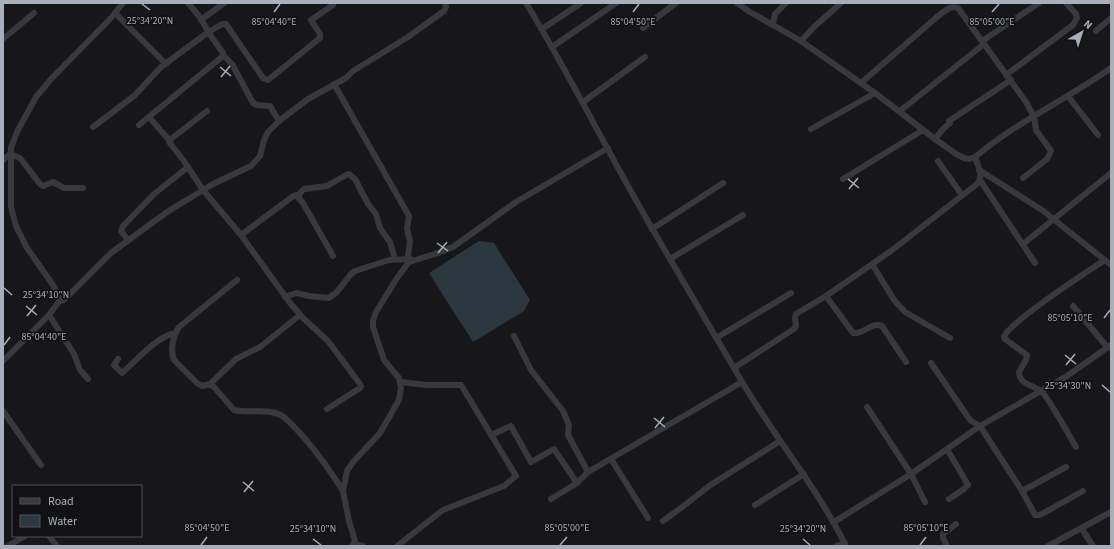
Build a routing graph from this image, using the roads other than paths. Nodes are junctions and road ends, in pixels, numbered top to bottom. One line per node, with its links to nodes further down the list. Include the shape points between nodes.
1 (123, 3): 17 (street)
2 (188, 3): 19 (street)
3 (224, 3): 19 (street)
4 (445, 3): 36 (street, via 444,10 408,37)
5 (526, 3): 21 (street)
6 (581, 3): 21 (street)
7 (616, 3): 28 (street)
8 (676, 3): 22 (street)
9 (738, 3): 20 (street)
10 (786, 3): 20 (street, via 775,14)
11 (841, 3): 26 (street)
12 (1039, 3): 27 (street)
13 (1068, 4): 33 (street, via 1077,18 1073,25)
14 (333, 5): 24 (street, via 311,20 320,38 268,80 263,78 226,24)
15 (955, 5): 27 (street); 35 (street, via 938,16)
16 (34, 13): 25 (street)
17 (115, 13): 31 (street); 53 (street, via 36,97 14,139)
18 (1111, 18): 23 (street)
19 (201, 20): 24 (street)
20 (773, 24): 26 (street)
21 (542, 28): 28 (street)
22 (643, 28)
23 (1096, 31)
24 (208, 32): 29 (street); 31 (street)
25 (3, 39)
26 (801, 41): 35 (street)
27 (983, 42): 33 (street); 40 (street)
28 (552, 47): 39 (street)
29 (223, 55): 42 (street); 44 (street, via 232,64 253,103 270,106)
30 (645, 57): 39 (street)
31 (166, 64): 46 (street, via 128,101)
32 (1111, 68): 38 (street)
33 (1006, 75): 34 (street)
34 (1010, 80): 43 (street); 50 (street, via 950,122)
35 (861, 83): 37 (street)
36 (334, 84): 44 (street, via 316,93); 77 (street, via 409,216 408,254)
37 (875, 93): 40 (street); 47 (street)
38 (1068, 96): 43 (street); 49 (street)
39 (583, 102): 52 (street)
40 (900, 111): 48 (street)
41 (207, 112): 51 (street)
42 (149, 117): 45 (street); 51 (street)
43 (1034, 117): 54 (street, via 1011,130); 60 (street, via 1036,130 1050,148 1051,154)
44 (279, 121): 65 (street, via 266,136 262,151 255,162 241,172)
45 (139, 125)
46 (93, 127)
47 (811, 129)
48 (924, 130): 50 (street); 61 (street)
49 (1098, 135)
50 (935, 139): 54 (street, via 964,158)
51 (170, 141): 57 (street)
52 (608, 148): 70 (street); 77 (street, via 516,202 453,247)
53 (10, 154): 55 (street); 64 (street, via 20,158 43,186 53,182 64,188); 86 (street, via 11,207 16,226 27,248 53,285)
54 (975, 157): 58 (street)
55 (3, 160)
56 (938, 161): 66 (street)
57 (188, 167): 65 (street); 72 (street, via 154,194 123,226 121,232)
58 (980, 170): 62 (street); 69 (street)
59 (1111, 173): 69 (street)
60 (1023, 178)
61 (843, 179)
62 (980, 180): 66 (street); 73 (street)
63 (723, 182): 70 (street)
64 (83, 188)
65 (203, 190): 71 (street); 72 (street)
66 (962, 195): 80 (street)
67 (299, 198): 71 (street, via 292,197); 74 (street); 75 (street, via 304,189 324,187 346,175 352,176 376,214 380,228 390,242)
68 (743, 215): 76 (street)
69 (1054, 220): 73 (street); 78 (street)
70 (652, 229): 76 (street)
71 (241, 235): 85 (street)
72 (128, 240): 86 (street)
73 (1023, 244): 79 (street)
74 (333, 256)
75 (395, 259): 77 (street); 85 (street, via 351,274 329,298 296,293)
76 (670, 259): 92 (street)
77 (411, 260): 101 (street, via 403,268 373,320 383,357)
78 (1105, 260): 81 (street); 104 (street, via 1034,309 1004,336 1026,355 1019,372 1020,378 1026,384)
79 (1035, 263)
80 (872, 264): 84 (street); 93 (street, via 894,300 905,312)
81 (1111, 264)
82 (237, 280): 90 (street, via 182,324)
83 (791, 293): 92 (street)
84 (826, 296): 97 (street, via 853,333 862,332 878,324 882,326); 99 (street, via 796,314 794,329)
85 (285, 297): 89 (street)
86 (60, 302): 88 (street)
87 (1073, 306): 94 (street)
88 (49, 315): 96 (street); 100 (street, via 74,354 80,370)
89 (300, 315): 103 (street, via 260,347 236,359); 106 (street, via 328,341 361,386)
90 (175, 333): 95 (street, via 160,340 122,373 114,365); 103 (street, via 172,355 174,360 197,383 202,386)
91 (514, 336): 116 (street, via 534,373 563,411 569,423 568,435)
92 (716, 338): 99 (street)
93 (950, 338)
94 (1109, 346): 104 (street)
95 (118, 359)
96 (3, 361)
97 (906, 362)
98 (931, 363): 108 (street, via 971,421)
99 (734, 368): 102 (street)
100 (88, 379)
101 (400, 382): 109 (street, via 461,385); 120 (street, via 397,406 380,433 350,466)
102 (742, 382): 110 (street); 113 (street)
103 (209, 384): 120 (street, via 234,410 270,412 284,417 308,441)
104 (1042, 391): 108 (street); 111 (street)
105 (867, 407): 118 (street)
106 (327, 409)
107 (3, 411): 114 (street)
108 (980, 426): 112 (street); 121 (street)
109 (491, 435): 119 (street, via 512,426 531,462 554,449); 140 (street, via 516,476 504,486 443,510)
110 (780, 441): 117 (street); 129 (street, via 709,486)
111 (1076, 447)
112 (947, 449): 118 (street); 124 (street, via 968,485)
113 (611, 459): 116 (street); 128 (street)
114 (41, 465)
115 (1066, 467): 121 (street)
116 (588, 472): 119 (street)
117 (804, 474): 126 (street); 130 (street)
118 (911, 474): 125 (street); 130 (street)
119 (577, 483): 123 (street)
120 (343, 491): 136 (street, via 355,541)
121 (1022, 491): 122 (street, via 1038,516)
122 (1083, 491)
123 (552, 499)
124 (949, 500)
125 (925, 502)
126 (755, 505)
127 (1111, 512): 132 (street)
128 (648, 518)
129 (663, 521)
130 (834, 522): 135 (street)
131 (956, 524): 142 (street, via 943,534)
132 (1082, 529): 143 (street); 144 (street)
133 (23, 537): 137 (street)
134 (50, 537): 138 (street)
135 (846, 544): 141 (street)
136 (353, 545): 139 (street)
137 (8, 546)
138 (56, 546)
139 (363, 546)
140 (397, 546)
141 (836, 546)
142 (947, 546)
143 (1048, 546)
144 (1093, 546)

